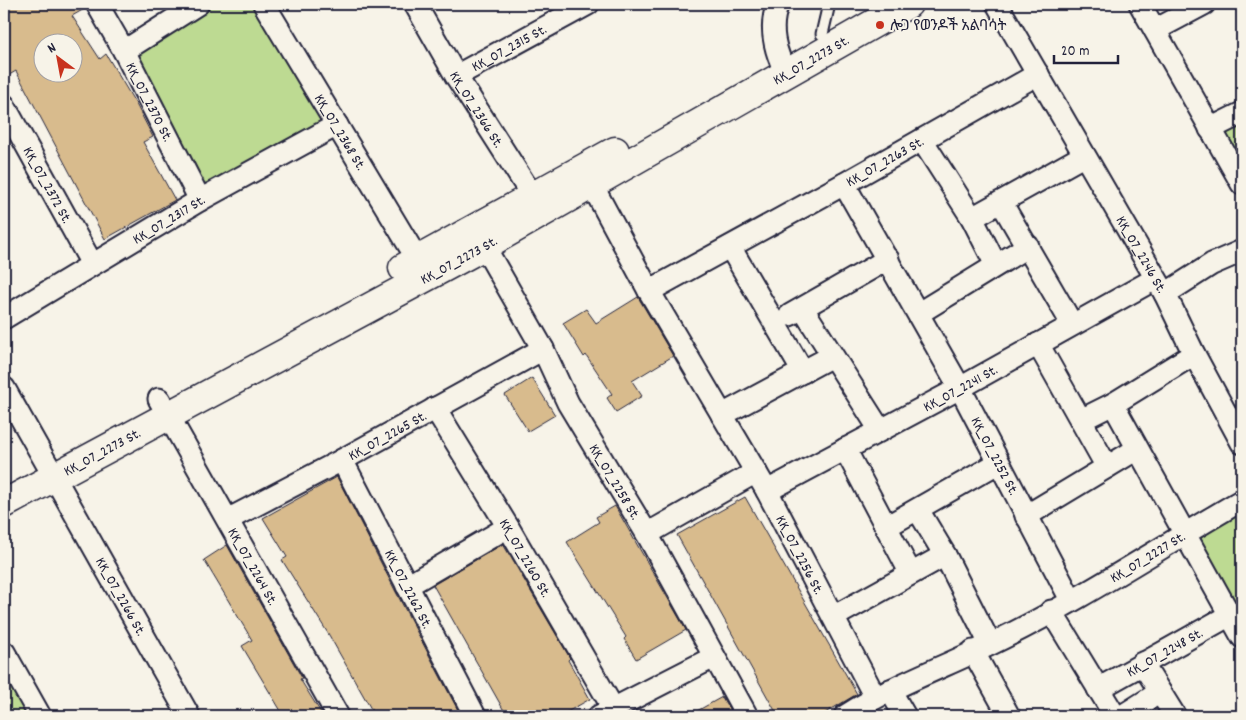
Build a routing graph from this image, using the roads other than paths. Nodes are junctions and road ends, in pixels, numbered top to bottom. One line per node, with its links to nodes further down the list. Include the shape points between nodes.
1 (97, 4): 15 (street, KK_07_2370 St.)
2 (198, 4): 15 (street)
3 (264, 4): 21 (street, KK_07_2368 St.)
4 (415, 4): 18 (street, KK_07_2366 St.)
5 (588, 4): 18 (street, KK_07_2315 St.)
6 (778, 4): 16 (street, via 772,28)
7 (829, 4): 14 (lane)
8 (876, 4): 14 (main road, KK_07_2273 St.)
9 (908, 4): 16 (main road, KK_07_2273 St.)
10 (997, 4): 17 (street, KK_07_2246 St.)
11 (1140, 4): 13 (street)
12 (1204, 4): 13 (street)
13 (1155, 30): 22 (street)
14 (822, 34): 16 (main road, KK_07_2273 St.)
15 (124, 51): 28 (street, KK_07_2370 St.)
16 (783, 67): 25 (main road, KK_07_2273 St.)
17 (1038, 74): 23 (street, KK_07_2263 St.); 24 (street, KK_07_2246 St.)
18 (456, 76): 30 (street, KK_07_2366 St.)
19 (4, 104): 37 (street, KK_07_2372 St.)
20 (1242, 113): 22 (street)
21 (337, 125): 28 (street, KK_07_2317 St.); 39 (street, KK_07_2368 St.)
22 (1210, 129): 27 (street)
23 (922, 140): 26 (street, KK_07_2263 St.); 31 (street)
24 (1083, 156): 29 (street); 40 (street, KK_07_2246 St.)
25 (588, 177): 30 (main road, KK_07_2273 St.); 41 (street, KK_07_2256 St.)
26 (844, 184): 34 (street, KK_07_2263 St.); 36 (street, KK_07_2252 St.)
27 (1242, 184)
28 (200, 200): 37 (street, KK_07_2317 St.)
29 (1001, 202): 31 (street); 33 (street)
30 (538, 204): 32 (main road, KK_07_2273 St.)
31 (972, 218): 38 (street)
32 (479, 237): 39 (main road, KK_07_2273 St.); 48 (street, KK_07_2258 St.)
33 (1028, 246): 38 (street); 46 (street)
34 (730, 247): 41 (street, KK_07_2263 St.); 45 (street)
35 (1242, 251): 40 (street, KK_07_2241 St.)
36 (888, 259): 42 (street); 43 (street, KK_07_2252 St.)
37 (92, 264): 44 (street, KK_07_2317 St.)
38 (996, 265): 43 (street)
39 (422, 268): 55 (main road, KK_07_2273 St.)
40 (1160, 286): 46 (street, KK_07_2241 St.); 49 (street, KK_07_2246 St.)
41 (649, 291): 57 (street, KK_07_2256 St.)
42 (803, 309): 45 (street); 50 (street)
43 (919, 313): 53 (street, KK_07_2252 St.)
44 (4, 318)
45 (776, 324): 51 (street)
46 (1072, 324): 47 (street, KK_07_2241 St.)
47 (1038, 344): 53 (street, KK_07_2241 St.); 58 (street)
48 (543, 349): 56 (street, KK_07_2265 St.); 78 (street, KK_07_2258 St., via 568,403)
49 (1194, 354): 54 (street); 60 (street, KK_07_2246 St.)
50 (832, 356): 51 (street); 59 (street)
51 (803, 372): 57 (street)
52 (4, 388): 66 (street, KK_07_2266 St.)
53 (960, 388): 59 (street, KK_07_2241 St.); 64 (street, KK_07_2252 St.)
54 (1112, 404): 58 (street); 62 (street)
55 (164, 407): 66 (main road, KK_07_2273 St.); 74 (street, KK_07_2264 St.)
56 (435, 408): 63 (street, KK_07_2265 St.); 75 (street, KK_07_2260 St.)
57 (722, 415): 67 (street, KK_07_2256 St.)
58 (1081, 420): 65 (street)
59 (880, 430): 61 (street, KK_07_2241 St.)
60 (1242, 443)
61 (845, 449): 69 (street, KK_07_2241 St.); 76 (street)
62 (1137, 449): 65 (street); 77 (street)
63 (342, 460): 74 (street, KK_07_2265 St.); 81 (street, KK_07_2262 St.)
64 (998, 463): 72 (street); 73 (street, KK_07_2252 St.)
65 (1108, 466): 73 (street)
66 (51, 469): 68 (main road, KK_07_2273 St.); 71 (main road, KK_07_2273 St.); 96 (street, KK_07_2266 St.)
67 (756, 472): 69 (street, KK_07_2256 St.); 78 (street)
68 (4, 485)
69 (767, 491): 85 (street, KK_07_2256 St.)
70 (1242, 500): 77 (street, KK_07_2227 St.)
71 (4, 504)
72 (918, 510): 76 (street); 79 (street)
73 (1026, 516): 82 (street, KK_07_2252 St.)
74 (229, 519): 97 (street, KK_07_2264 St.)
75 (508, 527): 81 (street); 94 (street, KK_07_2260 St.)
76 (886, 527): 80 (street)
77 (1184, 533): 82 (street, KK_07_2227 St.); 84 (street)
78 (648, 534): 89 (street, KK_07_2258 St.)
79 (945, 555): 80 (street); 87 (street)
80 (910, 572): 85 (street)
81 (407, 586): 98 (street, KK_07_2262 St.)
82 (1071, 600): 83 (street, KK_07_2227 St.)
83 (1051, 611): 87 (street, KK_07_2227 St.); 91 (street)
84 (1230, 615): 86 (street); 90 (street, KK_07_2248 St.)
85 (835, 616): 93 (street, KK_07_2256 St.)
86 (1242, 637)
87 (982, 648): 93 (street, KK_07_2227 St.); 102 (street)
88 (4, 652): 95 (street)
89 (714, 657): 94 (street); 99 (street, KK_07_2258 St.)
90 (1142, 663): 91 (street, KK_07_2248 St.); 92 (street)
91 (1098, 689): 103 (street)
92 (1160, 692): 104 (street); 105 (street)
93 (882, 693): 100 (street, KK_07_2227 St.); 101 (street, KK_07_2256 St.)
94 (606, 712)
95 (40, 716)
96 (189, 716)
97 (338, 716)
98 (475, 716)
99 (747, 716)
100 (845, 716)
101 (905, 716)
102 (1009, 716)
103 (1115, 716)
104 (1122, 716)
105 (1175, 716)

